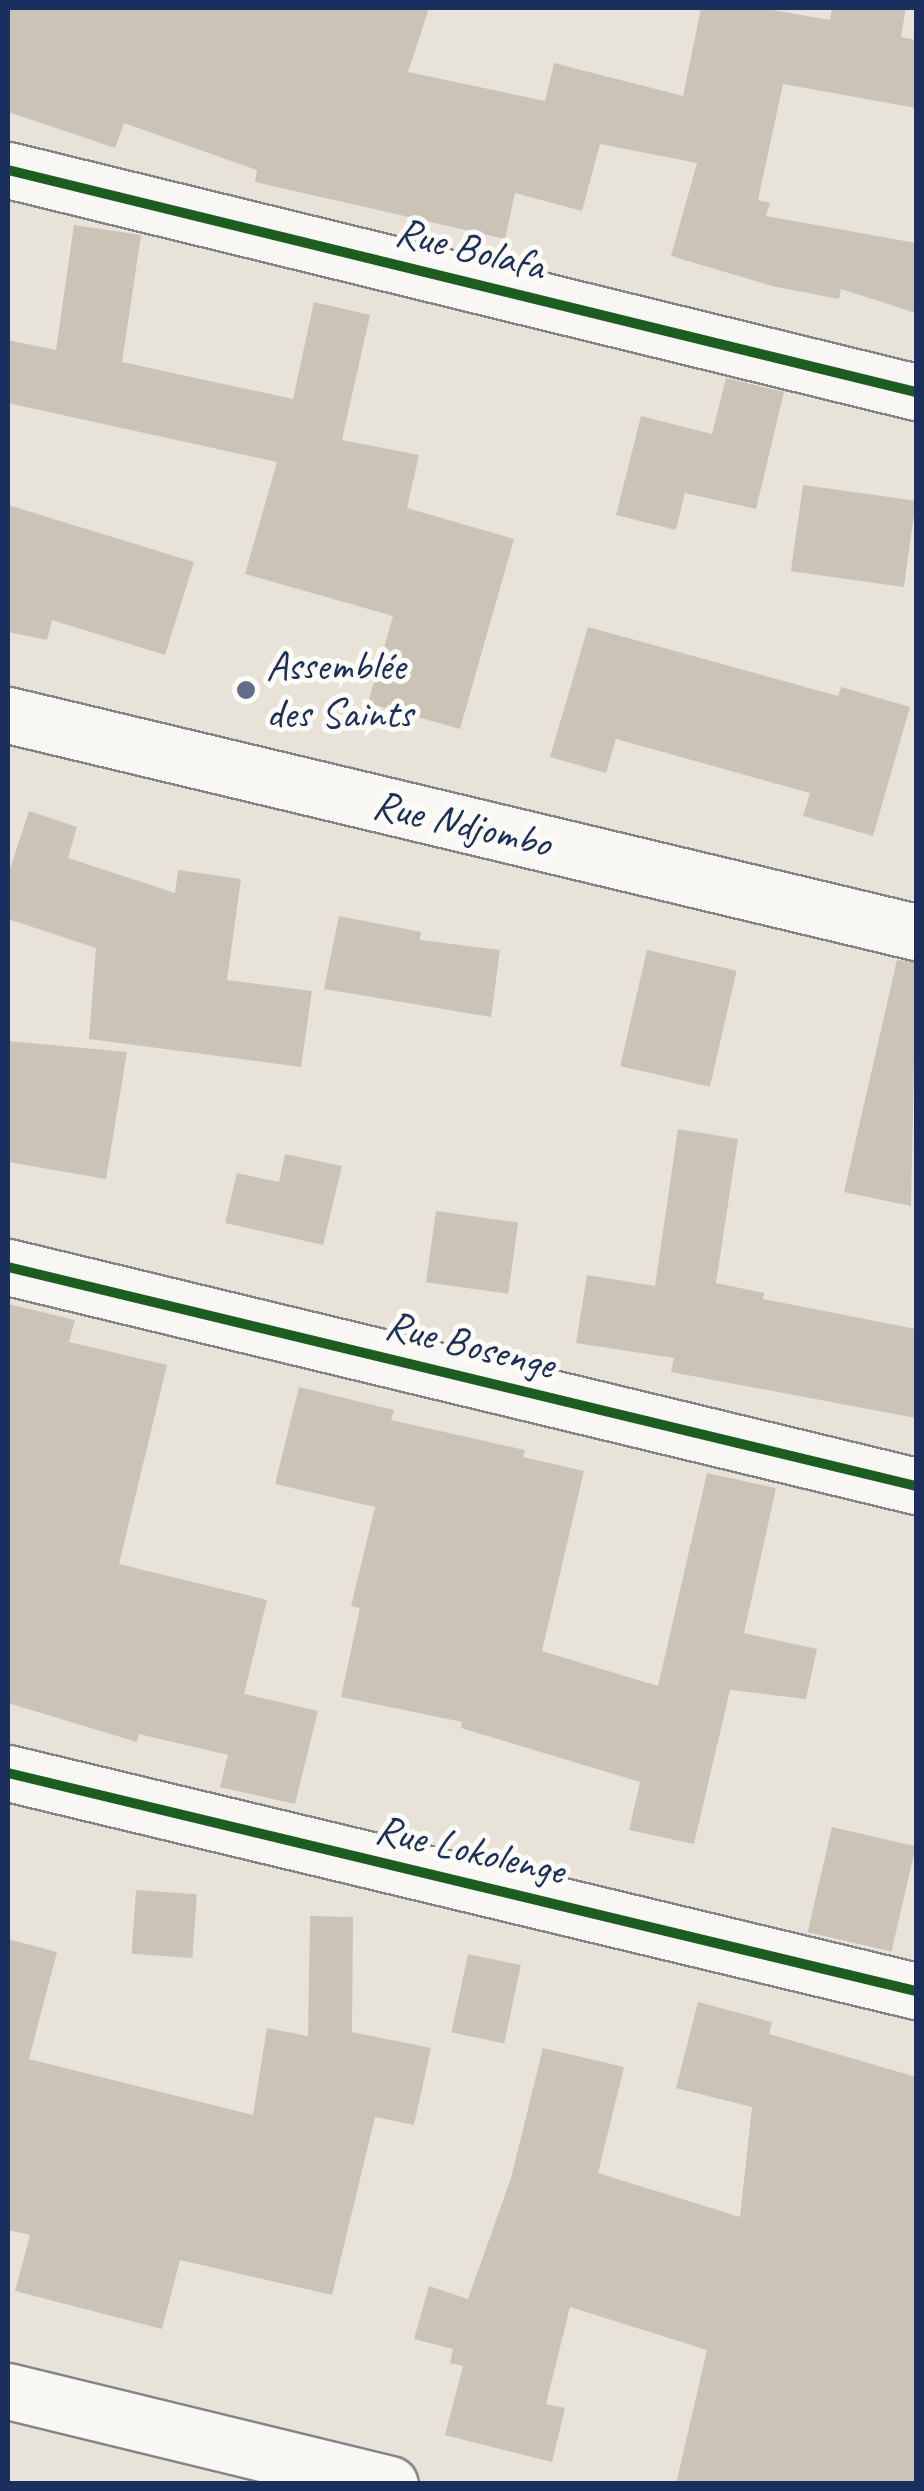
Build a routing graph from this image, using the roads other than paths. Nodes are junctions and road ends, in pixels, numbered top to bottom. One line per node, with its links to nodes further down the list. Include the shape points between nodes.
1 (8, 170): 2 (street, Rue Bolafa)
2 (916, 392)
3 (8, 714): 4 (street, Rue Ndjombo)
4 (916, 932)
5 (8, 1267): 6 (street, Rue Bosenge)
6 (916, 1486)
7 (8, 1773): 8 (street, Rue Lokolenge)
8 (916, 1991)
9 (8, 2392): 10 (street)
10 (390, 2484)

